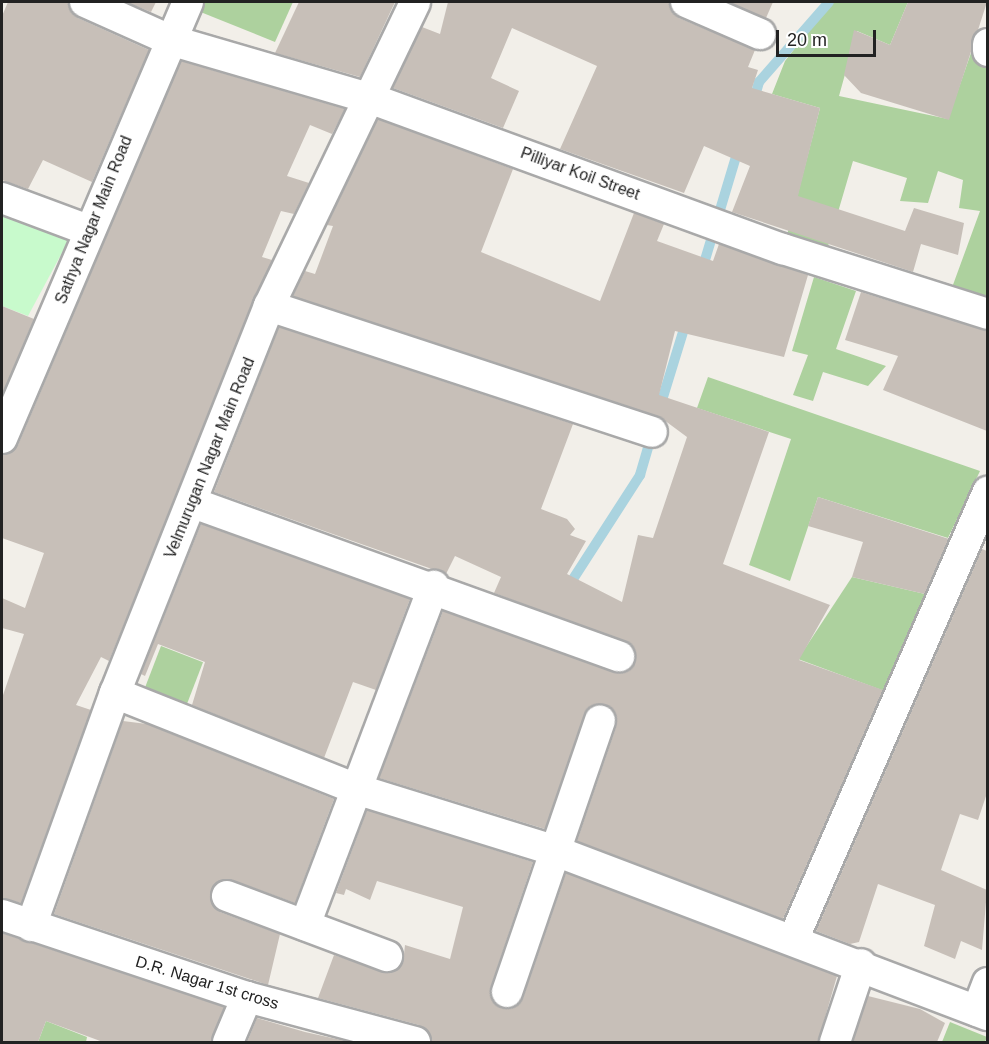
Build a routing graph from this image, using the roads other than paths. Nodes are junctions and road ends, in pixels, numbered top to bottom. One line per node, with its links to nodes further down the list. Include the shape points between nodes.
1 (85, 2): 6 (street, Pilliyar Koil Street)
2 (188, 2): 6 (street, Sathya Nagar Main Road)
3 (415, 2): 9 (street, Velmurugan Nagar Main Road)
4 (686, 2): 5 (street)
5 (760, 34)
6 (170, 40): 9 (street, Pilliyar Koil Street); 11 (street, Sathya Nagar Main Road)
7 (987, 44): 8 (street)
8 (987, 51)
9 (372, 99): 12 (street, Velmurugan Nagar Main Road); 13 (street, Pilliyar Koil Street, via 735,231)
10 (2, 198): 11 (street)
11 (88, 230): 15 (street, Sathya Nagar Main Road)
12 (269, 306): 14 (street); 17 (street, Velmurugan Nagar Main Road)
13 (987, 314)
14 (652, 432)
15 (3, 434)
16 (987, 492): 18 (street)
17 (193, 503): 19 (street); 21 (street, Velmurugan Nagar Main Road)
18 (982, 521): 29 (street)
19 (435, 586): 20 (street); 23 (street)
20 (619, 656)
21 (115, 693): 23 (street); 28 (street, Velmurugan Nagar Main Road)
22 (600, 721): 24 (street)
23 (357, 789): 24 (street); 27 (street)
24 (553, 850): 29 (street); 33 (street)
25 (227, 896): 27 (street)
26 (2, 915): 28 (street, D.R. Nagar 1st cross)
27 (304, 925): 30 (street)
28 (31, 926): 34 (street, D.R. Nagar 1st cross)
29 (793, 940): 31 (street)
30 (387, 956)
31 (861, 964): 35 (street); 38 (street)
32 (987, 983): 35 (street)
33 (507, 992)
34 (247, 997): 36 (street); 37 (street, D.R. Nagar 1st cross)
35 (982, 1013)
36 (228, 1042)
37 (415, 1042)
38 (835, 1042)

